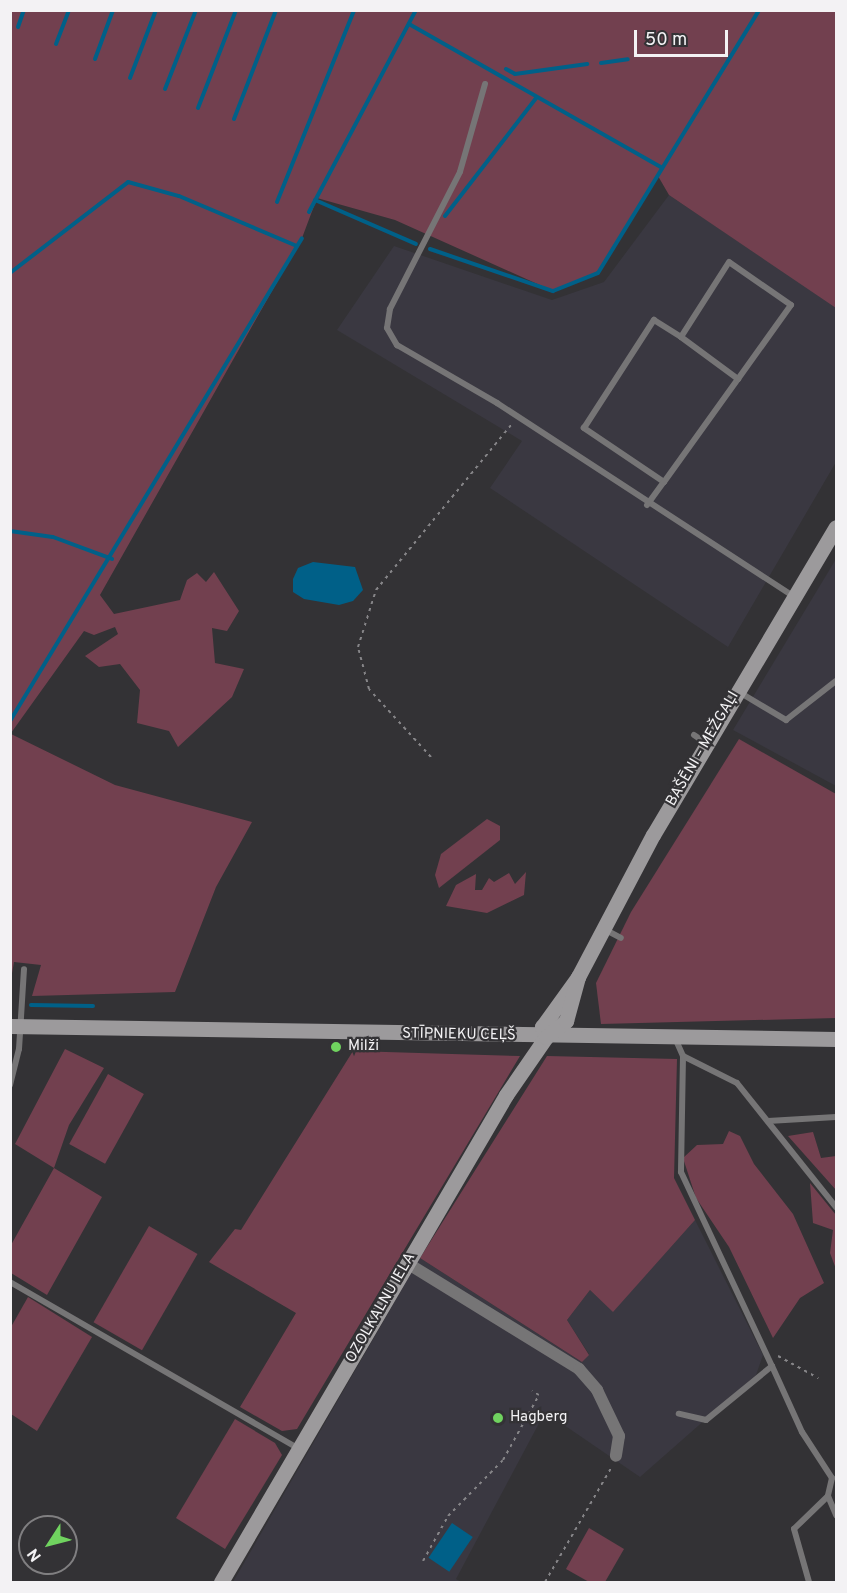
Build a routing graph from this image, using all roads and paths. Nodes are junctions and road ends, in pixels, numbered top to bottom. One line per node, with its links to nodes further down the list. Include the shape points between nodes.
1 (485, 84): 4 (lane, via 460,172 390,309 387,328 397,345 497,403)
2 (681, 337): 3 (lane); 3 (lane, via 729,262 791,304); 5 (lane, via 654,320 584,428)
3 (738, 379): 5 (lane)
4 (516, 420): 6 (lane); 11 (path, via 376,590 358,647 369,689)
5 (664, 482): 6 (lane)
6 (647, 505): 8 (lane)
7 (836, 528): 8 (street, BAŠĒNI – MEŽGAĻI)
8 (793, 596): 10 (street, BAŠĒNI – MEŽGAĻI)
9 (837, 681): 10 (lane, via 786,720)
10 (737, 690): 12 (street, BAŠĒNI – MEŽGAĻI, via 700,739)
11 (431, 757)
12 (604, 928): 13 (lane); 16 (street, BAŠĒNI – MEŽGAĻI, via 578,977 542,1027)
13 (621, 938)
14 (24, 969): 15 (lane)
15 (16, 1026): 16 (street, STĪPNIEKU CEĻŠ); 20 (lane)
16 (546, 1037): 17 (street, STĪPNIEKU CEĻŠ); 24 (street, OZOLKALNU IELA)
17 (675, 1037): 18 (street, STĪPNIEKU CEĻŠ); 19 (lane)
18 (837, 1039)
19 (683, 1056): 22 (lane, via 737,1083); 26 (lane, via 681,1172)
20 (10, 1085)
21 (837, 1118): 22 (lane)
22 (768, 1121): 23 (lane)
23 (837, 1207)
24 (407, 1263): 31 (street, OZOLKALNU IELA); 32 (street, via 579,1369 597,1390 620,1436)
25 (10, 1282): 31 (lane)
26 (765, 1348): 27 (lane); 28 (path)
27 (772, 1366): 30 (lane, via 706,1420); 33 (lane)
28 (818, 1378)
29 (532, 1391): 36 (path, via 539,1395 503,1460 448,1516)
30 (679, 1414)
31 (299, 1448): 37 (street, OZOLKALNU IELA)
32 (616, 1456): 38 (path)
33 (834, 1480): 34 (lane)
34 (828, 1496): 35 (lane); 39 (lane, via 794,1529)
35 (837, 1515)
36 (423, 1561)
37 (221, 1582)
38 (545, 1582)
39 (809, 1582)

